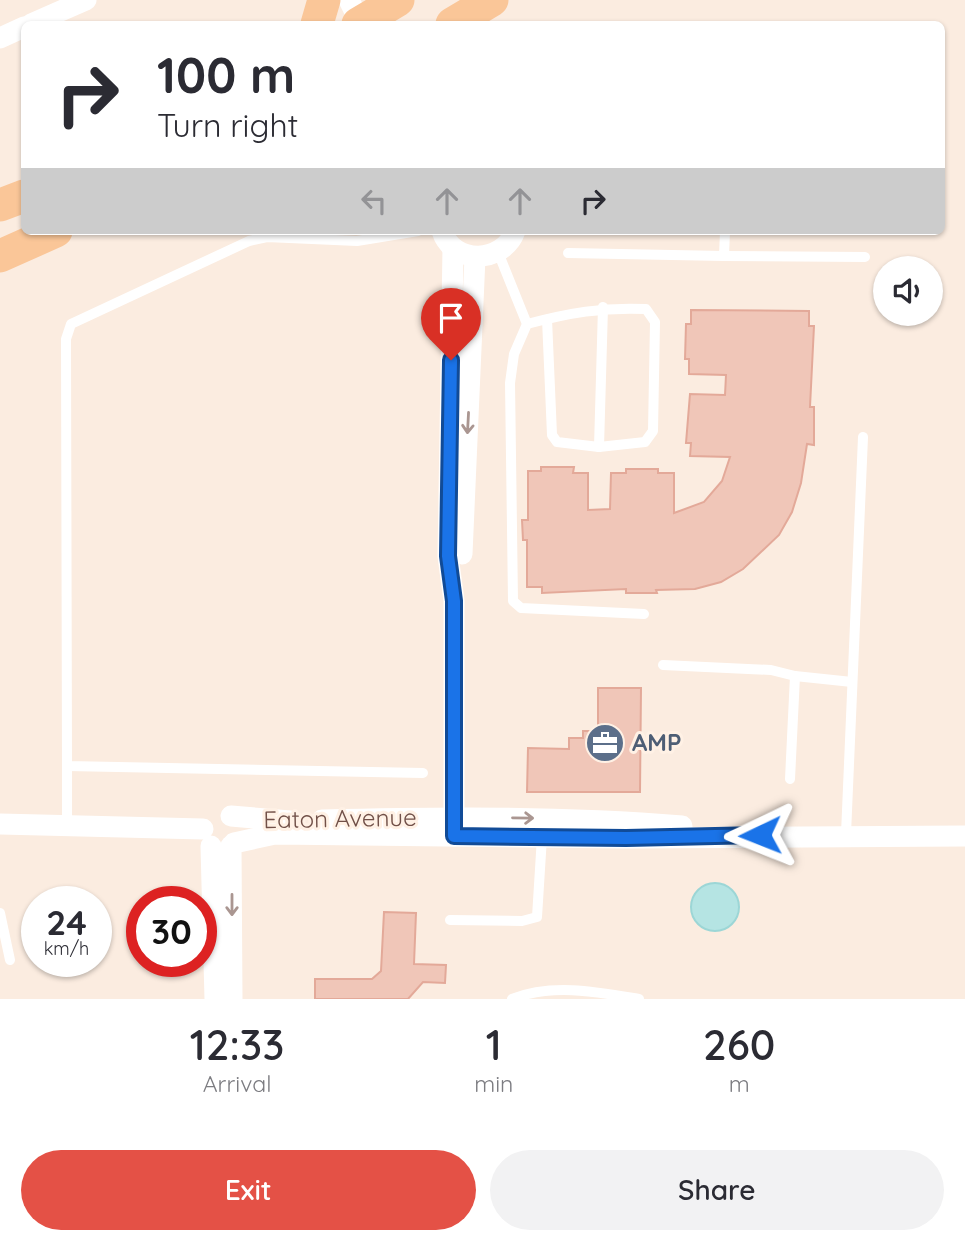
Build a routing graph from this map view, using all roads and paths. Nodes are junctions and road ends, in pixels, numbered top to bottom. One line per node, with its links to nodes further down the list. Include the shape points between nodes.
1 (86, 0): 4 (street)
2 (324, 0): 5 (main road)
3 (494, 0): 6 (main road); 7 (main road)
4 (38, 21)
5 (318, 21)
6 (457, 21)
7 (484, 21)
8 (21, 28): 9 (street)
9 (0, 38)
10 (21, 197): 11 (main road)
11 (0, 205)
12 (47, 235): 19 (main road)
13 (394, 235): 33 (lane, via 357,241 267,237 249,241 71,324 66,339)
14 (512, 235): 17 (street)
15 (725, 235): 20 (lane)
16 (447, 240): 21 (street); 28 (street, via 448,556)
17 (498, 252): 21 (street); 25 (lane)
18 (568, 253): 20 (lane)
19 (0, 256)
20 (724, 256): 22 (lane)
21 (475, 257): 28 (street, one-way to 28, via 462,557)
22 (865, 257)
23 (603, 307): 24 (lane); 27 (lane); 27 (lane, via 646,309 655,322 653,431 645,442)
24 (547, 319): 25 (lane); 27 (lane, via 552,435 562,445)
25 (527, 324): 29 (lane, via 514,354 510,383 513,601 521,608)
26 (863, 437): 32 (lane)
27 (599, 447)
28 (454, 601): 39 (street)
29 (644, 614)
30 (663, 665): 31 (lane, via 771,670)
31 (795, 677): 32 (lane); 35 (lane)
32 (852, 682): 40 (lane)
33 (66, 766): 34 (lane); 38 (lane)
34 (423, 773)
35 (790, 779)
36 (231, 816): 39 (street, Eaton Avenue, via 274,822); 44 (street, via 239,829); 44 (street, via 217,813 210,817)
37 (0, 824): 38 (street, Eaton Avenue)
38 (67, 824): 44 (street, Eaton Avenue)
39 (454, 826): 41 (street, Eaton Avenue, one-way to 41, via 628,821); 43 (street, Eaton Avenue); 44 (street, Eaton Avenue)
40 (846, 834): 41 (street, Eaton Avenue); 42 (street, Eaton Avenue)
41 (785, 835): 43 (street, Eaton Avenue)
42 (965, 836)
43 (542, 837): 46 (lane, via 537,917)
44 (220, 841): 49 (street); 50 (street, one-way to 50)
45 (0, 913): 47 (lane)
46 (450, 920)
47 (10, 960)
48 (567, 995): 51 (lane, via 542,991); 52 (lane)
49 (215, 999)
50 (232, 999)
51 (512, 999)
52 (639, 999)

